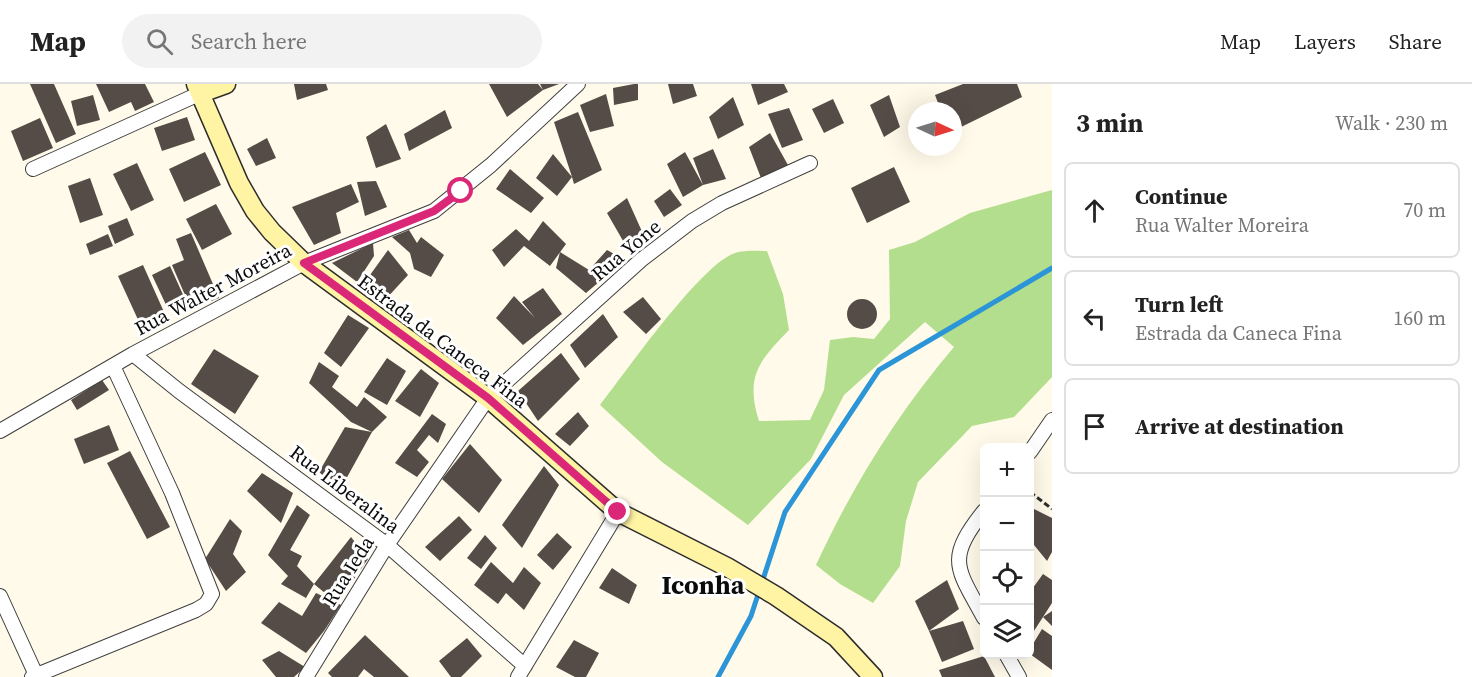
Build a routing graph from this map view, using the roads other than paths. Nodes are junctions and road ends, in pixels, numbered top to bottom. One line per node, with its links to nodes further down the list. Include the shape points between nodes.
1 (226, 84): 3 (street)
2 (578, 84): 6 (street, Rua Walter Moreira, via 491,165 434,211)
3 (199, 89): 5 (street); 6 (street, Estrada da Caneca Fina, via 255,211)
4 (810, 163): 9 (street, Rua Yone, via 692,221 641,260)
5 (33, 169)
6 (304, 263): 7 (street, Rua Walter Moreira); 9 (street, Estrada da Caneca Fina)
7 (133, 354): 8 (street, Rua Walter Moreira); 15 (street, Rua Liberalina)
8 (112, 366): 11 (street, Rua Walter Moreira); 20 (street, via 172,492 212,594 196,610)
9 (488, 398): 13 (street, Estrada da Caneca Fina); 15 (street, Rua Ieda)
10 (1052, 420): 12 (street)
11 (0, 431)
12 (1034, 445)
13 (618, 512): 19 (street); 22 (street, Estrada da Caneca Fina, via 776,596 836,637)
14 (980, 516): 17 (street, via 958,556 960,573)
15 (387, 545): 19 (street, Rua Liberalina); 21 (street, Rua Ieda)
16 (0, 596): 20 (street)
17 (980, 610)
18 (1009, 659): 23 (street)
19 (522, 671)
20 (34, 676)
21 (306, 677)
22 (873, 677)
23 (1019, 677)

